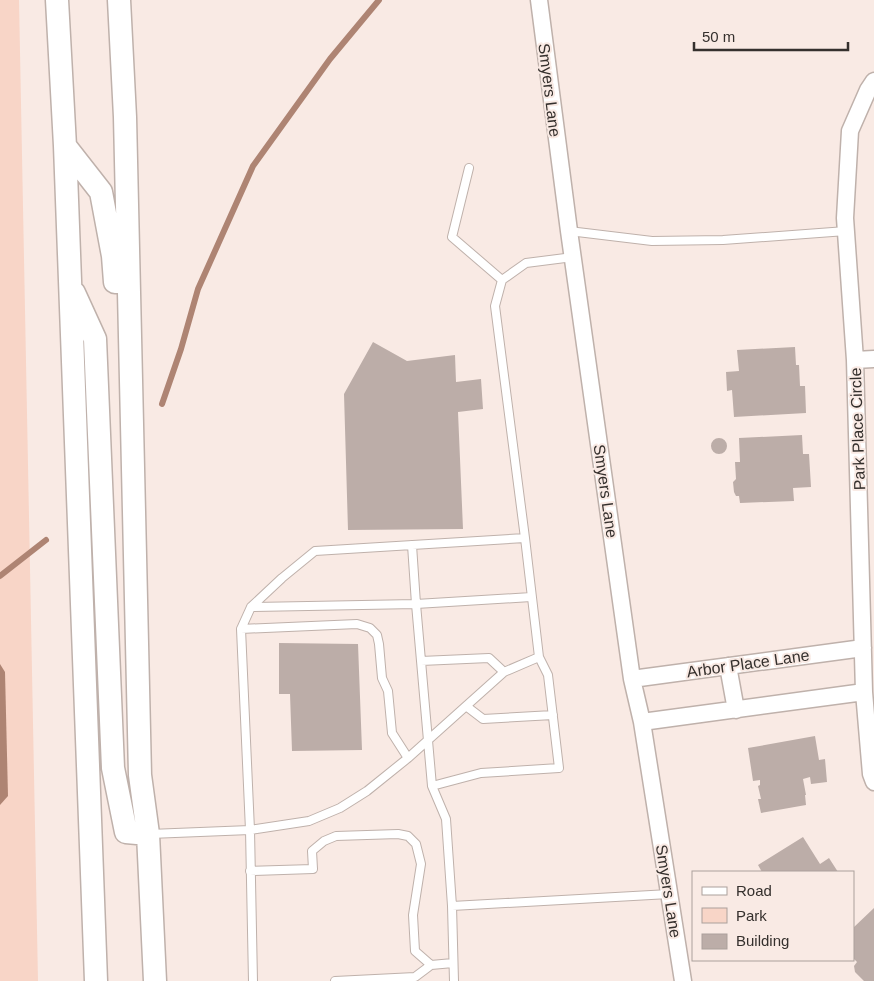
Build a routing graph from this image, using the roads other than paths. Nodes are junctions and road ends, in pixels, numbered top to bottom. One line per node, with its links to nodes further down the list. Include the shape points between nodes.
1 (57, 0): 5 (main road)
2 (119, 0): 16 (main road)
3 (539, 0): 7 (street, Smyers Lane)
4 (874, 81): 8 (street, Park Place Circle, via 850,130)
5 (65, 146): 11 (main road); 16 (main road, via 101,192 113,256 122,524)
6 (469, 168): 10 (lane, via 452,237)
7 (569, 230): 8 (lane, via 652,241 723,240); 9 (street, Smyers Lane)
8 (846, 231): 13 (street, Park Place Circle)
9 (573, 257): 10 (lane, via 526,263); 26 (street, Smyers Lane)
10 (502, 280): 14 (lane, via 495,306)
11 (69, 283): 37 (main road, via 95,339 113,768 126,832); 43 (main road)
12 (874, 359): 13 (street)
13 (855, 360): 21 (street, Park Place Circle)
14 (525, 538): 15 (lane); 17 (lane)
15 (412, 545): 18 (lane); 19 (lane, via 315,551)
16 (136, 569): 37 (main road, via 140,775)
17 (531, 597): 18 (lane); 22 (lane)
18 (416, 604): 19 (lane); 23 (lane)
19 (251, 607): 20 (lane)
20 (241, 629): 33 (lane, via 357,624 370,628 377,635 379,644 392,733); 36 (lane)
21 (863, 648): 24 (street, Arbor Place Lane); 27 (street, Park Place Circle)
22 (539, 657): 25 (lane); 30 (lane, via 548,676)
23 (421, 661): 25 (lane, via 489,658); 32 (lane)
24 (728, 666): 26 (street, Arbor Place Lane); 29 (street)
25 (504, 672): 28 (lane)
26 (632, 679): 31 (street, Smyers Lane)
27 (864, 692): 29 (street); 34 (street, Park Place Circle)
28 (466, 706): 30 (lane, via 483,719); 32 (lane)
29 (736, 710): 31 (street)
30 (553, 715): 35 (lane, via 559,768 481,773)
31 (642, 722): 39 (street, Smyers Lane)
32 (428, 739): 33 (lane); 35 (lane)
33 (408, 758): 36 (lane, via 340,808 309,821)
34 (874, 782)
35 (432, 786): 40 (lane, via 446,819)
36 (250, 830): 37 (lane); 38 (lane)
37 (148, 834): 44 (main road)
38 (250, 871): 42 (lane, via 313,869 312,851 336,836 408,836 416,844 420,864 413,915 415,951); 45 (lane)
39 (669, 894): 40 (lane); 48 (street, Smyers Lane)
40 (452, 906): 41 (lane)
41 (453, 963): 42 (lane); 47 (lane)
42 (431, 964): 46 (lane, via 415,977)
43 (96, 981)
44 (155, 981)
45 (253, 981)
46 (335, 981)
47 (454, 981)
48 (683, 981)

